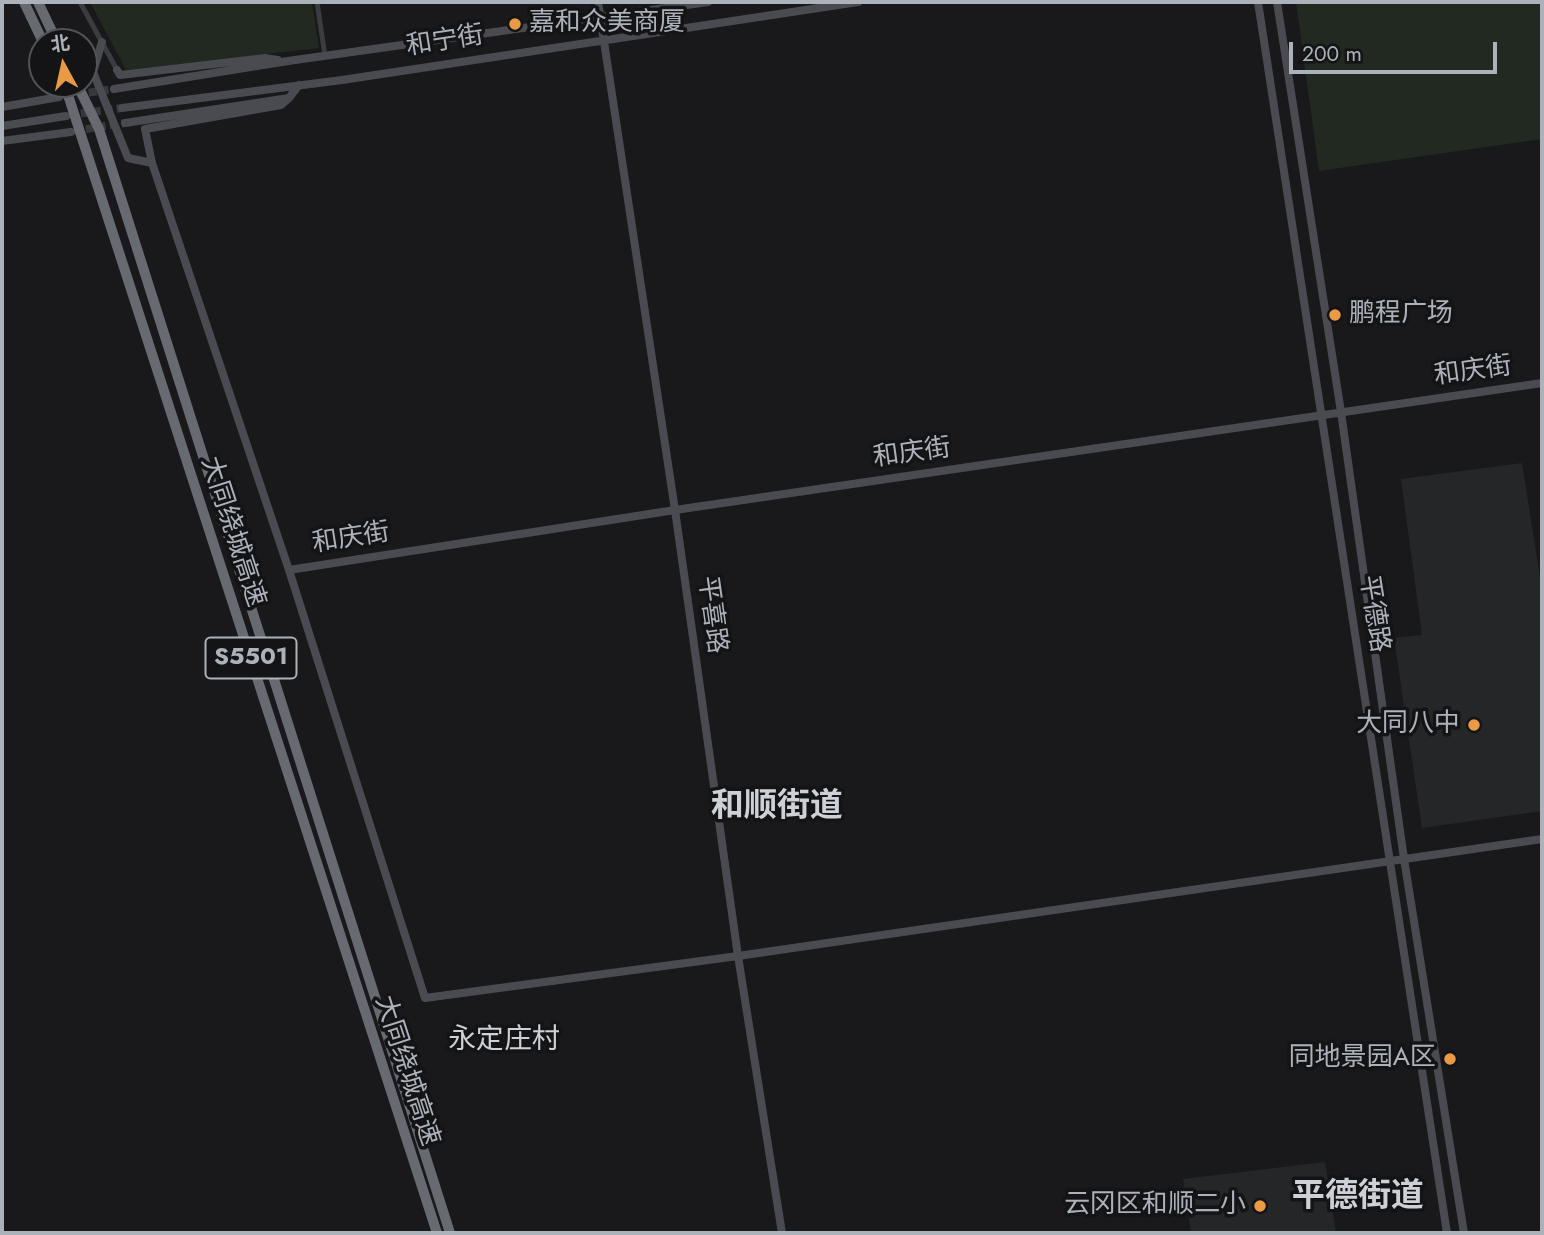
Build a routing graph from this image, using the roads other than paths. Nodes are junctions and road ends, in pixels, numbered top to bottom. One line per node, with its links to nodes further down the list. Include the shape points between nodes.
1 (24, 2): 11 (highway)
2 (37, 2): 12 (highway)
3 (80, 2): 14 (street)
4 (317, 2): 15 (street)
5 (598, 2): 10 (street, 平喜路)
6 (708, 2): 10 (street, 和宁街)
7 (858, 2): 13 (street, 和宁街)
8 (1258, 2): 34 (street, 平德路)
9 (1277, 2): 33 (street, 平德路)
10 (600, 18): 13 (street, 平喜路); 15 (street, 和宁街)
11 (36, 28)
12 (50, 28)
13 (603, 38): 18 (street, 和宁街); 35 (street, 平喜路)
14 (102, 42): 17 (street); 31 (street, via 93,72 128,158)
15 (325, 56): 16 (street, 和宁街)
16 (288, 61): 17 (street, via 265,58 120,75); 19 (street, 和宁街)
17 (117, 70)
18 (299, 85): 23 (street); 25 (street, 和宁街)
19 (114, 89)
20 (53, 98): 24 (street)
21 (69, 98): 41 (highway, 大同绕城高速 / S5501)
22 (85, 98): 42 (highway, 大同绕城高速 / S5501, via 99,129)
23 (289, 98): 27 (street); 31 (street, via 281,105 145,129)
24 (2, 107)
25 (122, 108)
26 (66, 116): 28 (street)
27 (125, 123)
28 (2, 126)
29 (71, 132): 30 (street)
30 (2, 141)
31 (152, 163): 36 (street)
32 (1542, 383): 33 (street, 和庆街)
33 (1341, 412): 34 (street, 和庆街); 38 (street, 平德路)
34 (1321, 415): 35 (street, 和庆街); 39 (street, 平德路)
35 (675, 510): 36 (street, 和庆街); 40 (street, 平喜路)
36 (289, 570): 40 (street, via 425,998)
37 (1542, 839): 38 (street)
38 (1404, 859): 39 (street); 45 (street, 平德路)
39 (1390, 861): 40 (street); 44 (street, 平德路)
40 (738, 956): 43 (street, 平喜路)
41 (437, 1233)
42 (450, 1233)
43 (782, 1233)
44 (1447, 1233)
45 (1464, 1233)

